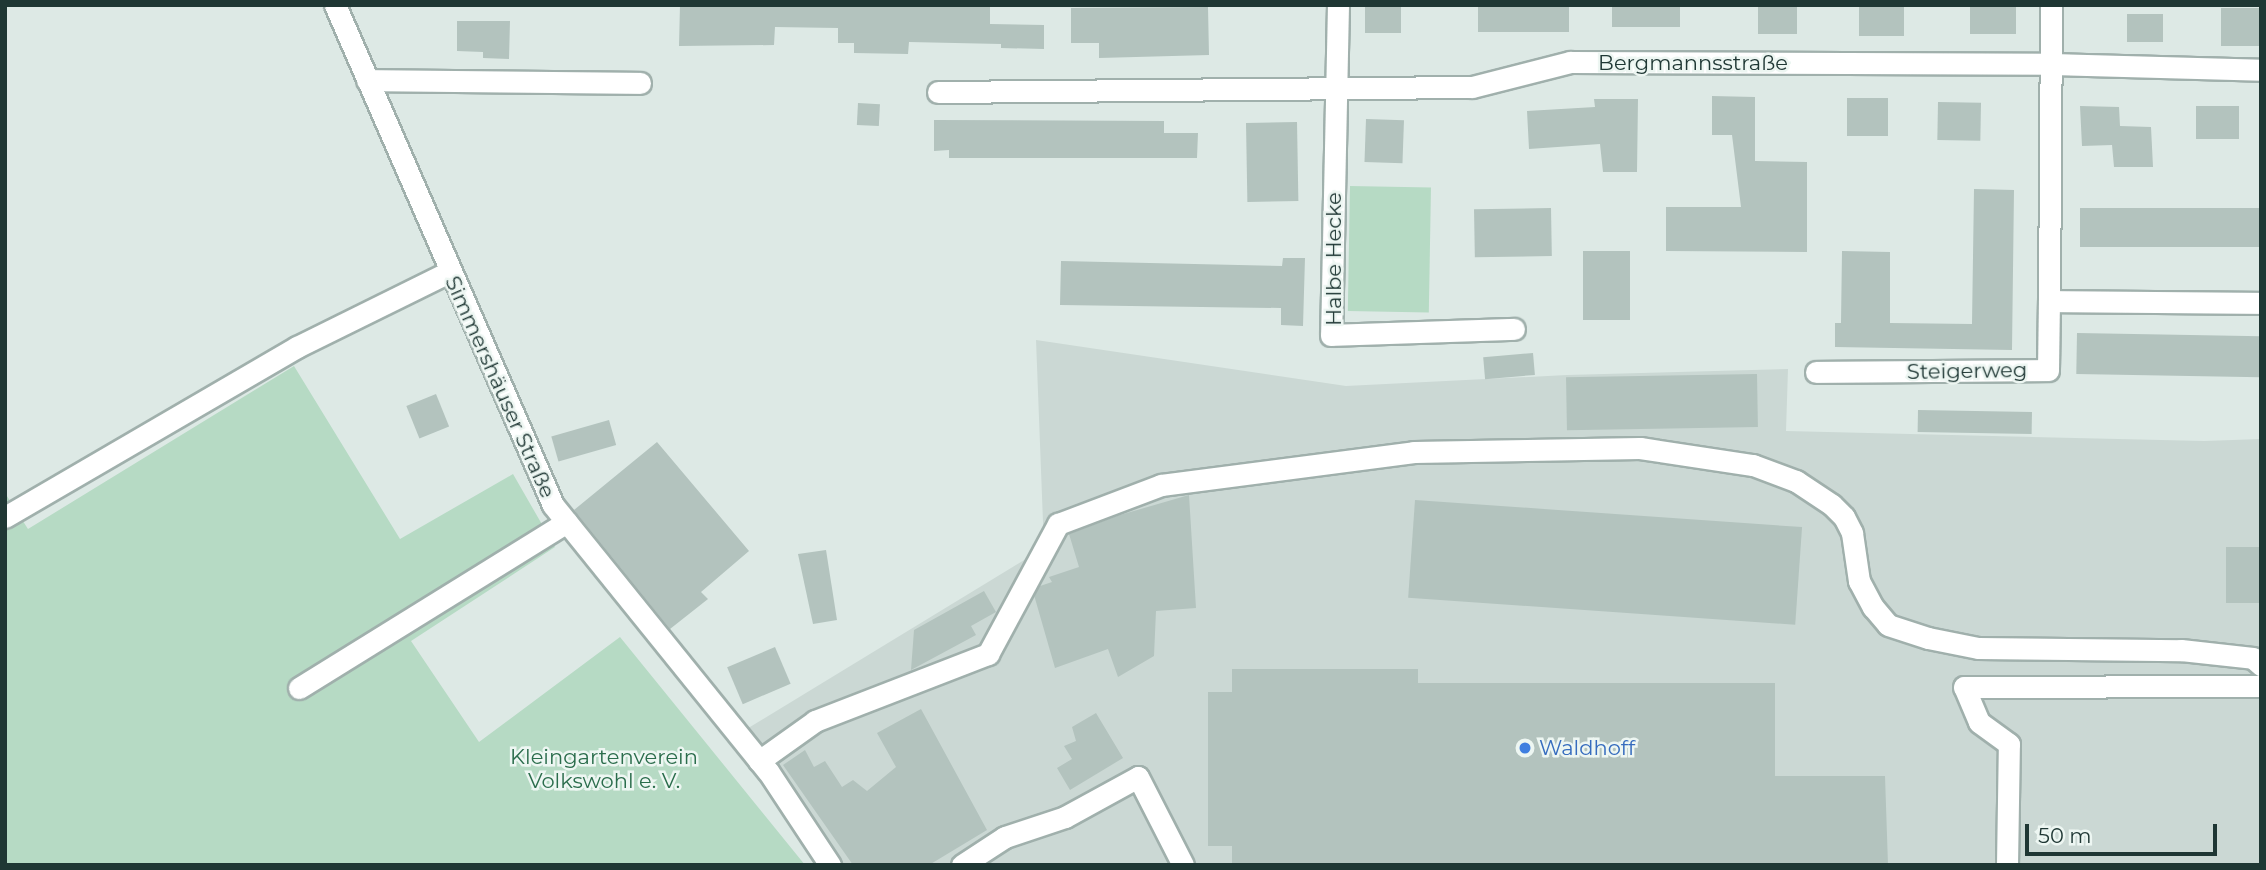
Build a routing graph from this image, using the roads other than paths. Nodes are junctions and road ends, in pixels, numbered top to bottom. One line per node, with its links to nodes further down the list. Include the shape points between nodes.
1 (335, 5): 6 (street, Simmershäuser Straße)
2 (1338, 5): 8 (street, Halbe Hecke)
3 (2051, 5): 4 (street)
4 (2052, 64): 5 (street, Bergmannsstraße); 8 (street, Bergmannsstraße, via 1570,62 1472,87); 11 (street, Steigerweg)
5 (2261, 70)
6 (367, 80): 7 (street); 10 (street, Simmershäuser Straße)
7 (640, 83)
8 (1337, 87): 9 (street); 13 (street, Halbe Hecke, via 1331,335)
9 (939, 92)
10 (449, 272): 15 (street, via 297,347); 16 (street, Simmershäuser Straße, via 553,505)
11 (2049, 301): 12 (street); 14 (street, Steigerweg, via 2048,370)
12 (2261, 303)
13 (1514, 328)
14 (1816, 372)
15 (5, 517)
16 (567, 522): 19 (street); 20 (street, Simmershäuser Straße)
17 (2261, 665): 20 (street, via 2253,658 2181,650 1978,648 1888,625 1859,580 1852,533 1844,517 1796,481 1753,465 1640,448 1414,452 1161,485 1058,524 988,654 815,722)
18 (2261, 686): 24 (street, via 1964,687 1979,722 2009,744)
19 (299, 688)
20 (759, 761): 21 (street, Simmershäuser Straße)
21 (830, 865)
22 (962, 865): 23 (street, via 1006,837 1065,817 1138,777)
23 (1183, 865)
24 (2007, 865)

